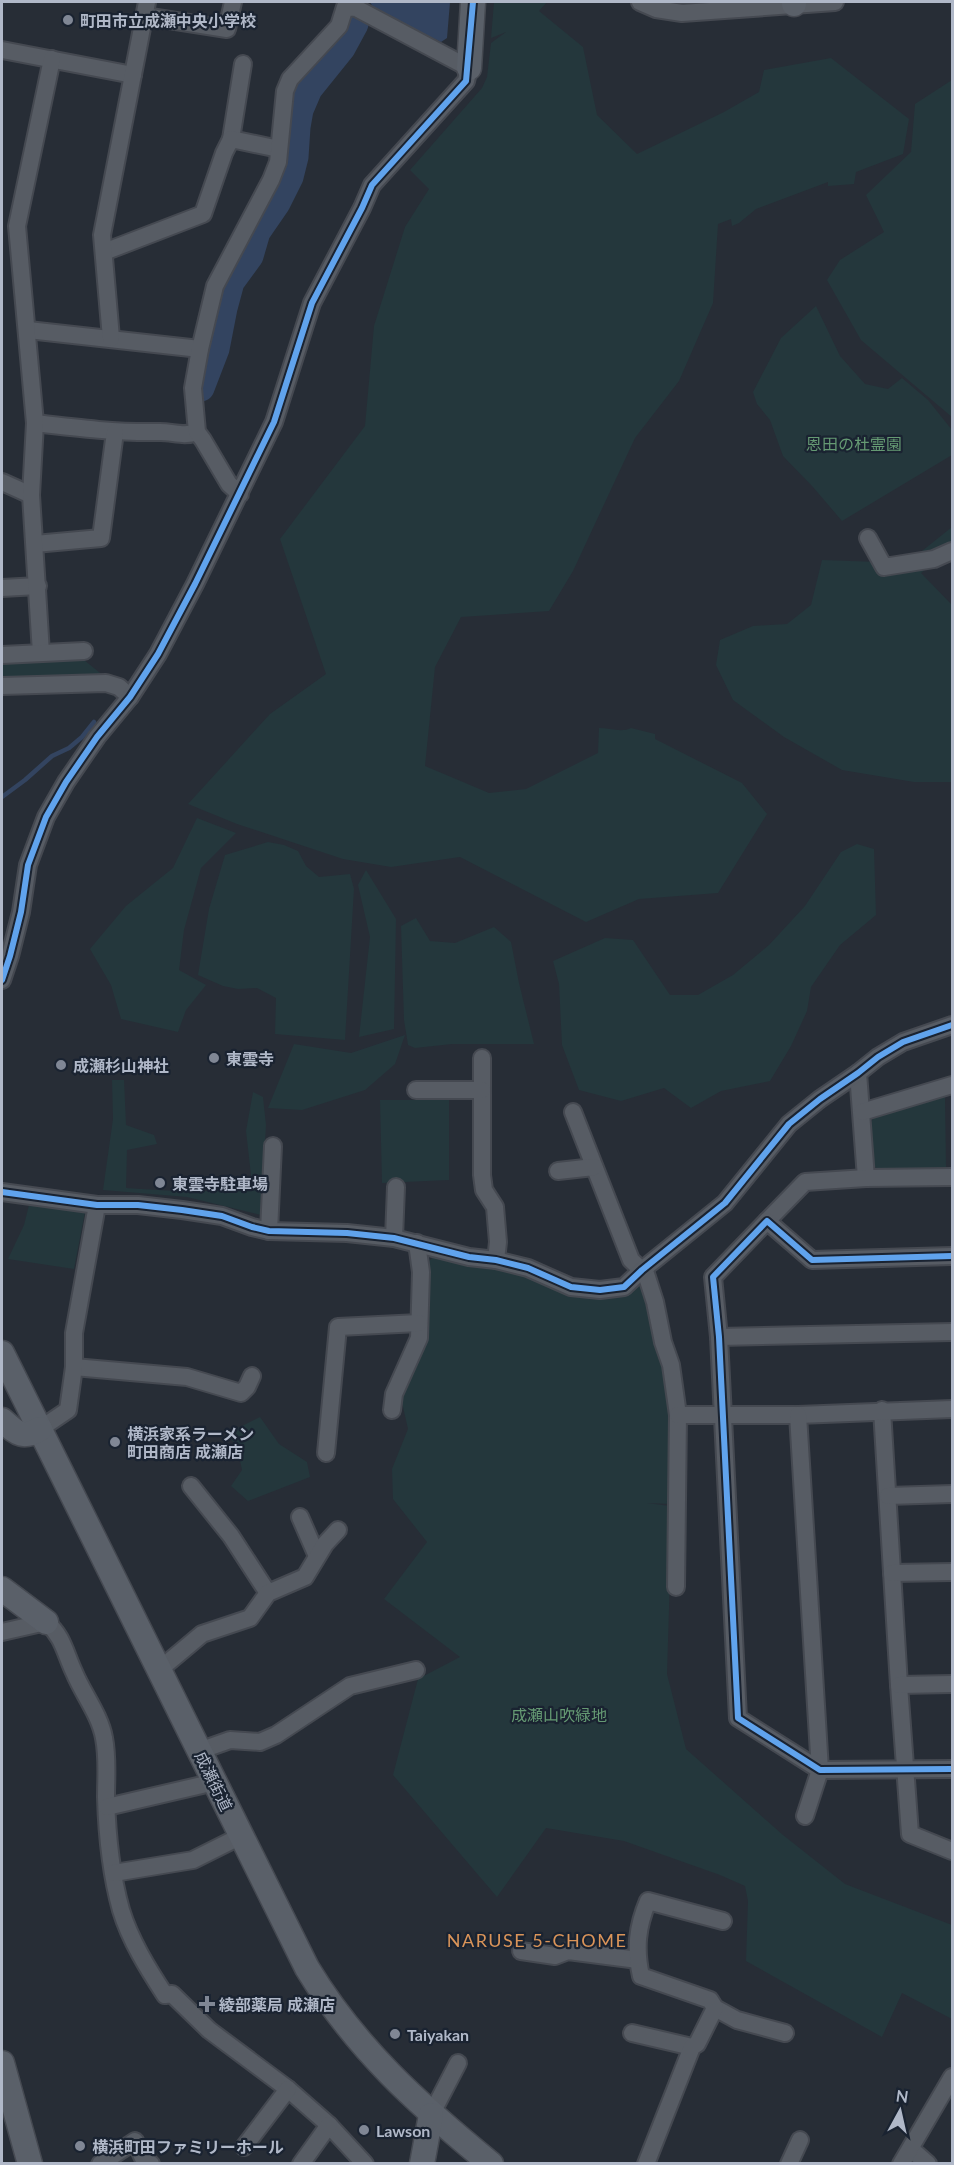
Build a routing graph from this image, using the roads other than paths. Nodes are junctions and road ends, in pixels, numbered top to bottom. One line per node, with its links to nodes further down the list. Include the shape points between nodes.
1 (233, 2): 8 (street, via 227,28)
2 (473, 2): 12 (main road)
3 (640, 2): 7 (street, via 656,9)
4 (835, 2): 5 (street)
5 (794, 3): 7 (street)
6 (356, 5): 12 (street); 15 (street, via 345,7 339,26 290,79)
7 (681, 7)
8 (146, 9): 13 (street)
9 (2, 50): 10 (street)
10 (52, 59): 13 (street); 17 (street, via 17,226)
11 (243, 64): 14 (street)
12 (469, 68): 24 (street, via 466,81 372,185 312,303 274,423)
13 (134, 75): 16 (street, via 102,235)
14 (231, 139): 15 (street); 16 (street, via 203,214)
15 (279, 149): 19 (street, via 271,180 215,286)
16 (104, 252): 18 (street)
17 (28, 330): 18 (street); 20 (street)
18 (111, 338): 19 (street)
19 (200, 349): 22 (street, via 193,388)
20 (35, 423): 21 (street); 25 (street)
21 (115, 432): 22 (street, via 186,436); 27 (street, via 101,538)
22 (196, 432): 24 (street, via 229,484)
23 (2, 482): 25 (street)
24 (240, 494): 35 (street, via 158,654)
25 (31, 495): 27 (street)
26 (868, 538): 28 (street, via 884,567 934,559)
27 (35, 544): 29 (street)
28 (952, 551)
29 (38, 586): 30 (street); 32 (street)
30 (2, 588)
31 (84, 651): 32 (street)
32 (41, 653): 33 (street)
33 (2, 655)
34 (2, 686): 35 (street, via 106,683 119,687)
35 (130, 697): 36 (street, via 97,737 46,817 28,865 21,912)
36 (2, 980)
37 (952, 1025): 39 (street, via 903,1042)
38 (482, 1058): 42 (street)
39 (858, 1073): 44 (street); 59 (street, via 789,1124 725,1203)
40 (952, 1085): 44 (street)
41 (416, 1090): 42 (street)
42 (482, 1090): 58 (street, via 482,1176 484,1190 495,1207)
43 (573, 1112): 46 (street)
44 (861, 1112): 49 (street)
45 (273, 1146): 54 (street)
46 (594, 1167): 47 (street); 59 (street, via 632,1260)
47 (558, 1171)
48 (952, 1177): 49 (street)
49 (866, 1178): 53 (street, via 806,1182)
50 (396, 1187): 55 (street)
51 (2, 1192): 52 (street)
52 (97, 1205): 54 (street, via 138,1205 222,1216); 64 (street, via 74,1333)
53 (767, 1221): 57 (street, via 812,1260); 62 (street, via 713,1277)
54 (269, 1232): 55 (street)
55 (394, 1238): 56 (street)
56 (417, 1243): 58 (street); 60 (street, via 421,1272)
57 (952, 1256)
58 (496, 1260): 59 (street, via 528,1268 571,1287 600,1290 624,1287)
59 (642, 1270): 70 (street, via 655,1302)
60 (419, 1323): 67 (street, via 419,1338 394,1394); 74 (street, via 338,1327)
61 (952, 1332): 62 (street)
62 (719, 1337): 71 (street)
63 (2, 1353): 73 (main road, 成瀬街道)
64 (74, 1367): 65 (street, via 187,1377 241,1393); 73 (street, via 68,1410)
65 (252, 1376)
66 (952, 1409): 68 (street)
67 (392, 1410)
68 (882, 1410): 69 (street); 77 (street)
69 (798, 1415): 71 (street); 94 (street)
70 (678, 1416): 71 (street); 83 (street)
71 (722, 1416): 94 (street, via 738,1718)
72 (2, 1420): 73 (main road, via 19,1434 30,1435)
73 (40, 1430): 88 (main road, 成瀬街道)
74 (326, 1453)
75 (190, 1486): 85 (street, via 231,1536)
76 (952, 1494): 77 (street)
77 (888, 1496): 82 (street)
78 (300, 1517): 80 (street)
79 (338, 1530): 80 (street)
80 (317, 1556): 85 (street, via 305,1577)
81 (952, 1572): 82 (street)
82 (892, 1573): 91 (street)
83 (676, 1587)
84 (2, 1589): 86 (main road)
85 (268, 1593): 88 (street, via 250,1618 202,1634)
86 (46, 1622): 87 (street); 97 (street, via 62,1640 104,1736)
87 (2, 1632)
88 (159, 1670): 92 (main road, 成瀬街道)
89 (416, 1670): 92 (street, via 350,1686 260,1742 230,1740)
90 (952, 1684): 91 (street)
91 (899, 1685): 95 (street)
92 (199, 1751): 96 (main road, 成瀬街道)
93 (952, 1769): 95 (street)
94 (820, 1770): 95 (street); 98 (street)
95 (905, 1771): 100 (street, via 910,1833)
96 (215, 1782): 97 (street); 99 (main road, 成瀬街道)
97 (107, 1807): 101 (street)
98 (805, 1816)
99 (241, 1836): 101 (street, via 192,1860); 113 (main road, 成瀬街道, via 321,1990 357,2039)
100 (952, 1851)
101 (114, 1874): 112 (street, via 121,1911 165,1995 172,1994 209,2030)
102 (723, 1921): 104 (street, via 648,1901 639,1922)
103 (520, 1950): 104 (street, via 555,1956 568,1951)
104 (638, 1960): 105 (street, via 641,1976 710,2000)
105 (715, 2008): 107 (street, via 736,2020); 108 (street)
106 (632, 2033): 108 (street)
107 (785, 2033)
108 (692, 2047): 125 (street)
109 (2, 2063): 119 (main road)
110 (458, 2063): 113 (street)
111 (952, 2082): 117 (street)
112 (288, 2089): 114 (street); 116 (street)
113 (431, 2115): 123 (main road); 124 (main road, 成瀬街道)
114 (329, 2125): 118 (street); 122 (street)
115 (800, 2140): 126 (street)
116 (244, 2147)
117 (911, 2149): 127 (street); 128 (street)
118 (357, 2160)
119 (30, 2163)
120 (100, 2163): 121 (street, via 135,2141 143,2158)
121 (151, 2163)
122 (301, 2163)
123 (422, 2163)
124 (491, 2163)
125 (646, 2163)
126 (789, 2163)
127 (901, 2163)
128 (928, 2163)

